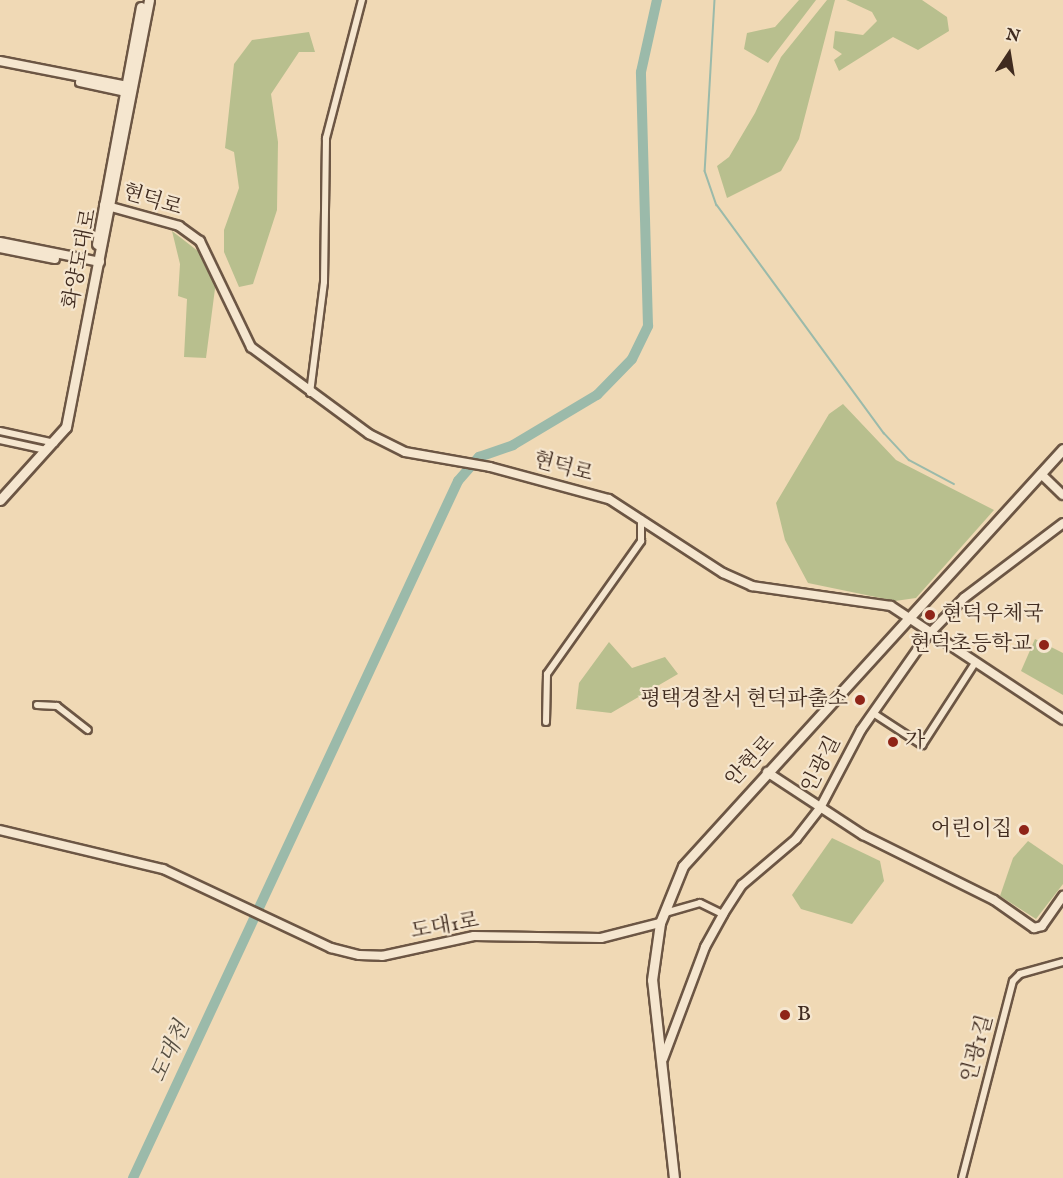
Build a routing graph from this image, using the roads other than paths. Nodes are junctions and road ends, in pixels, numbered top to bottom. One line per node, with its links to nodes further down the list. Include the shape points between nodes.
1 (142, 0): 6 (main road, 화양도대로)
2 (149, 0): 6 (main road, 화양도대로)
3 (362, 0): 11 (street, via 326,138 324,282)
4 (0, 61): 6 (street)
5 (0, 66): 6 (street)
6 (128, 89): 7 (main road, 화양도대로)
7 (107, 206): 10 (main road, 화양도대로); 11 (street, 현덕로, via 179,226 200,241 251,347)
8 (0, 242): 10 (street)
9 (0, 248): 10 (street)
10 (96, 265): 14 (main road, 화양도대로, via 66,426)
11 (310, 394): 19 (street, 현덕로, via 394,447 595,495)
12 (0, 431): 14 (street)
13 (0, 440): 14 (street)
14 (50, 446): 18 (main road, 화양도대로)
15 (1063, 449): 16 (main road, 안현로)
16 (1041, 474): 17 (street); 21 (main road, 안현로)
17 (1063, 495)
18 (0, 497)
19 (641, 518): 21 (street, 현덕로, via 723,573 752,586 877,603); 27 (street, via 641,541 547,674)
20 (1063, 523): 22 (street, 인광길, via 964,598)
21 (909, 615): 22 (street, 현덕로); 29 (main road, 안현로)
22 (930, 633): 23 (street, 현덕로); 25 (street, 인광길)
23 (975, 663): 25 (street, via 922,745); 26 (street, 현덕로)
24 (37, 705): 28 (street, via 57,706)
25 (873, 713): 30 (street, 인광길)
26 (1063, 720)
27 (546, 722)
28 (88, 730)
29 (767, 772): 30 (street); 34 (main road, 안현로, via 683,866)
30 (820, 808): 32 (street, via 911,862 994,900 1034,928 1042,926); 33 (street, 인광길, via 796,839 742,885)
31 (0, 830): 34 (street, 도대1로, via 163,869 330,948 382,956 474,936 600,938)
32 (1063, 896)
33 (723, 914): 34 (street, via 700,903); 36 (street, 인광길, via 705,947)
34 (661, 918): 36 (main road, 안현로, via 652,980)
35 (1063, 962): 38 (street, 인광1길, via 1020,974 1013,981)
36 (663, 1059): 37 (main road, 안현로)
37 (674, 1178)
38 (962, 1178)

